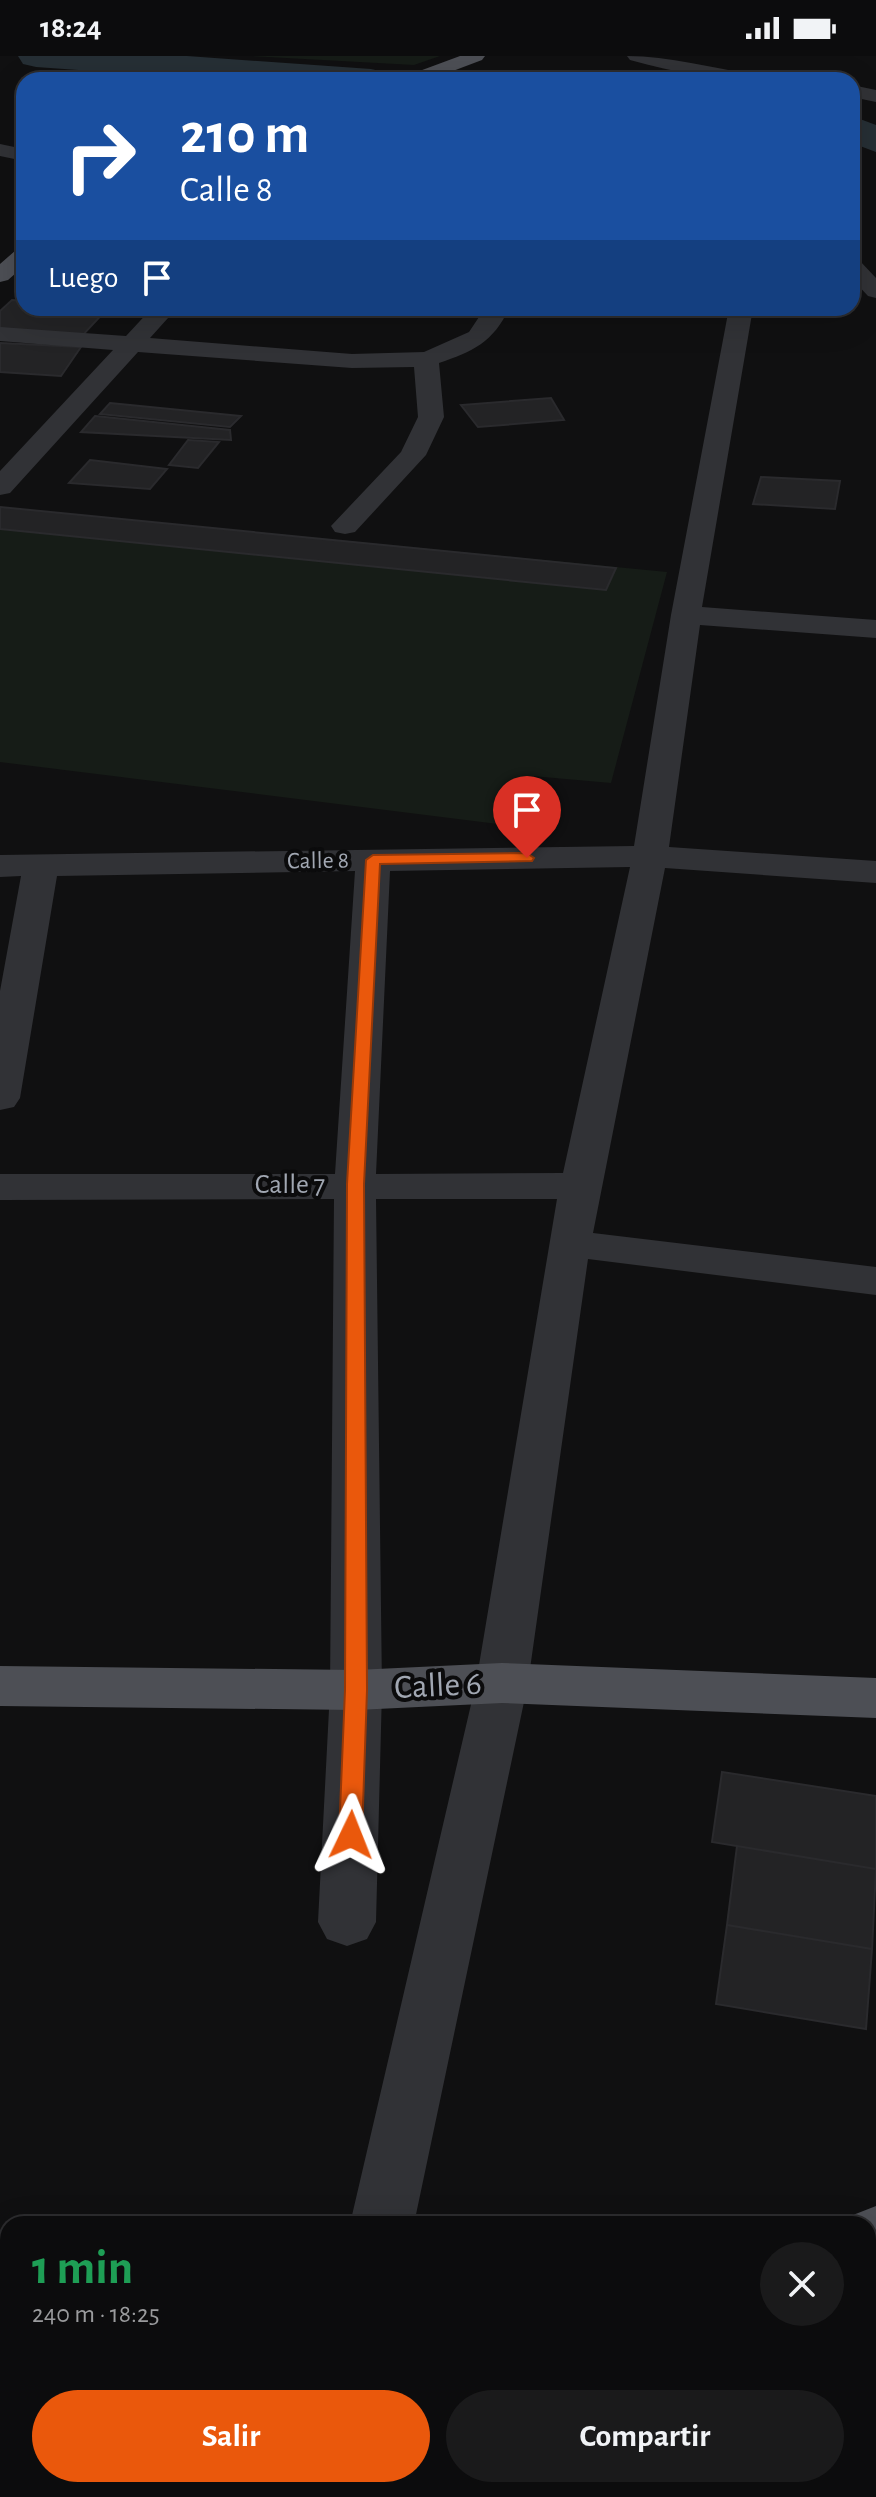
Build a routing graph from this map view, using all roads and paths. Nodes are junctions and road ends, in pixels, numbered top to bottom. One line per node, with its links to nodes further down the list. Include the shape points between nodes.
1 (476, 56): 3 (main road)
2 (636, 56): 4 (street)
3 (433, 72)
4 (700, 72)
5 (16, 262): 6 (main road)
6 (0, 275)
7 (158, 316): 11 (street)
8 (494, 316): 12 (street, via 487,331 468,345)
9 (740, 316): 15 (street)
10 (0, 334): 11 (street)
11 (133, 343): 12 (street, via 352,361); 13 (street)
12 (426, 359): 14 (street, via 431,417 413,455)
13 (0, 487)
14 (345, 526)
15 (686, 615): 16 (street); 17 (street)
16 (876, 629)
17 (650, 856): 18 (street, Calle 8); 21 (street, Calle 8); 24 (street)
18 (373, 860): 20 (street, Calle 8); 23 (street)
19 (0, 866): 20 (street, Calle 8)
20 (41, 866): 22 (street)
21 (876, 872)
22 (0, 1098)
23 (355, 1184): 24 (street, Calle 7); 25 (street, Calle 7); 30 (street)
24 (580, 1186): 26 (street)
25 (0, 1187)
26 (569, 1243): 27 (street); 28 (street)
27 (876, 1281)
28 (502, 1683): 30 (main road, Calle 6); 31 (main road, Calle 6); 33 (street)
29 (0, 1686): 30 (main road, Calle 6)
30 (356, 1690): 32 (street)
31 (876, 1698)
32 (347, 1922)
33 (384, 2216)

